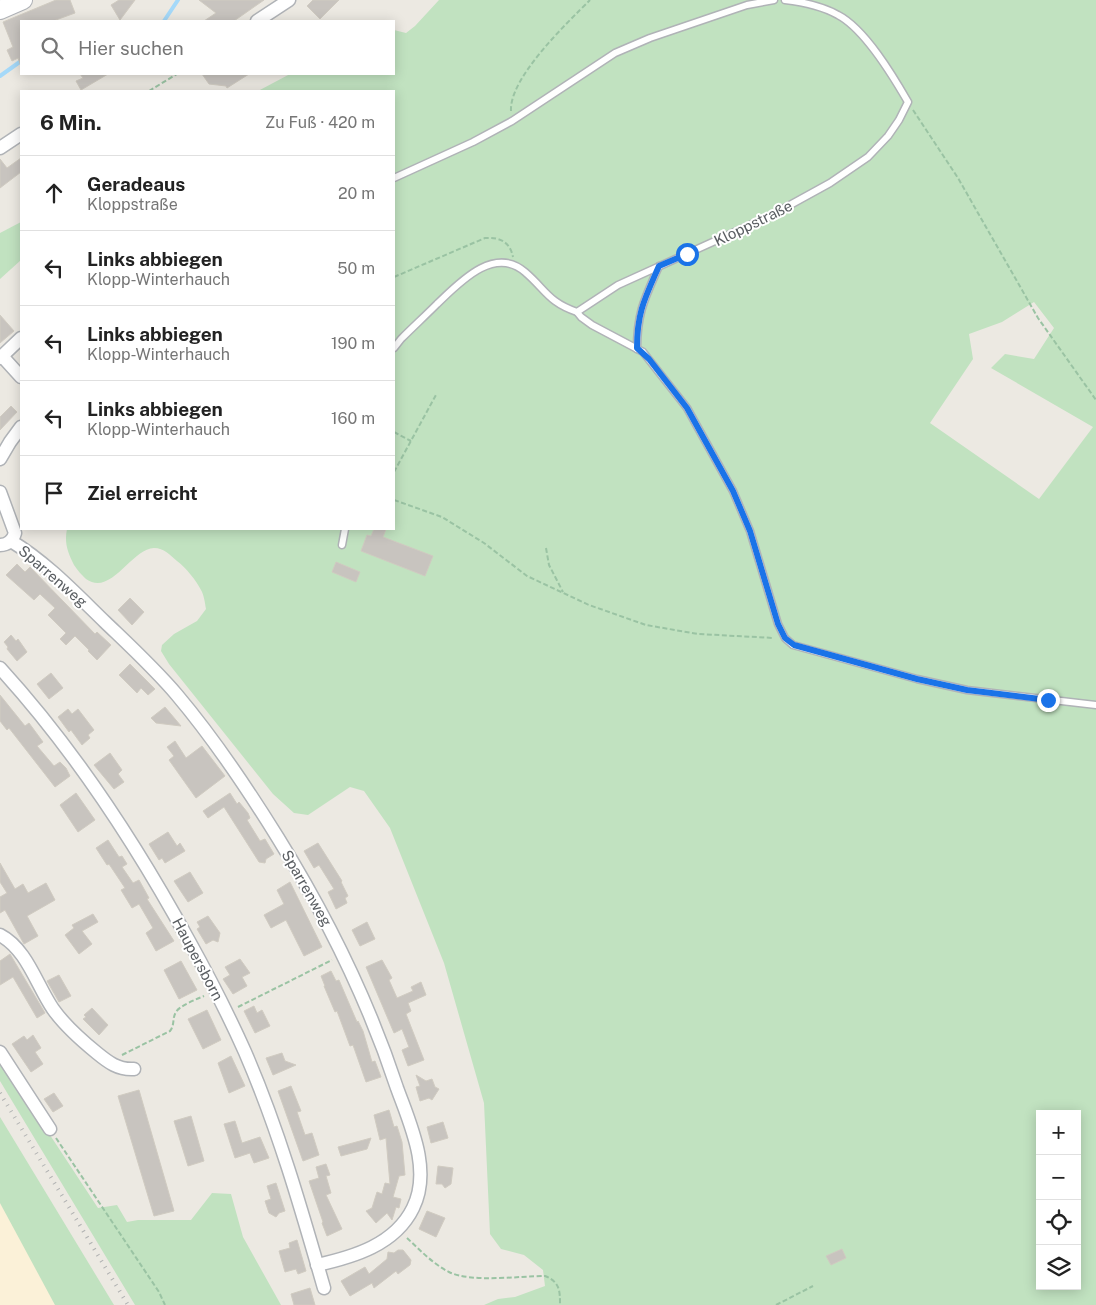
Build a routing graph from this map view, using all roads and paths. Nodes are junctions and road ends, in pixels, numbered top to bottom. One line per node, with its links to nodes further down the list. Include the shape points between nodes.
1 (23, 0): 6 (street)
2 (289, 0): 7 (street)
3 (590, 0): 11 (path, via 544,48 519,84 511,108)
4 (774, 0): 11 (lane, via 747,5 614,53)
5 (785, 0): 10 (lane, via 799,1 838,15 858,30)
6 (0, 10)
7 (259, 20)
8 (175, 75): 9 (path)
9 (151, 90)
10 (908, 102): 16 (lane, Kloppstraße, via 888,136 868,157 830,183 770,216); 25 (path, via 958,178 1038,318)
11 (512, 121): 14 (lane)
12 (20, 135): 13 (street)
13 (0, 148)
14 (395, 178)
15 (512, 264): 17 (path, via 509,246 492,237); 18 (lane, via 525,272 554,302); 20 (lane, via 494,264 473,272)
16 (659, 266): 18 (lane, Kloppstraße, via 618,285); 21 (lane, via 640,312)
17 (395, 277)
18 (577, 312): 21 (lane, via 592,325)
19 (20, 339): 22 (street)
20 (395, 347)
21 (637, 348): 38 (lane, via 687,408 733,491 750,531)
22 (1, 357): 23 (street)
23 (20, 376)
24 (437, 394): 28 (path)
25 (1096, 400)
26 (20, 428): 29 (street)
27 (395, 433): 28 (path)
28 (411, 441): 30 (path)
29 (1, 456)
30 (395, 470)
31 (0, 492): 34 (street, via 15,532)
32 (395, 500): 37 (path, via 442,516 527,576)
33 (345, 530): 35 (lane)
34 (6, 543): 42 (street, Sparrenweg, via 42,563 153,669 201,725 255,800 324,916)
35 (342, 545)
36 (546, 548): 37 (path, via 549,565)
37 (563, 593): 38 (path, via 646,625 698,634)
38 (785, 638): 40 (lane, via 794,645 958,688)
39 (0, 668): 43 (street, Haupersborn, via 47,724 123,830 167,900)
40 (1096, 705)
41 (0, 935): 46 (street, via 21,955 62,1021)
42 (343, 955): 44 (path); 49 (street, Sparrenweg, via 390,1064 418,1154 419,1190 413,1208)
43 (215, 990): 44 (street, Haupersborn); 46 (path, via 178,1009 170,1031)
44 (227, 1012): 50 (street, Haupersborn, via 286,1160)
45 (0, 1052): 48 (street)
46 (108, 1062): 47 (street, via 119,1068)
47 (134, 1069)
48 (50, 1129): 53 (path)
49 (398, 1230): 50 (street, Sparrenweg, via 372,1248); 54 (path, via 434,1262 457,1275 552,1278 560,1289)
50 (317, 1265): 52 (street, Haupersborn)
51 (813, 1286): 55 (path)
52 (324, 1288)
53 (165, 1305)
54 (560, 1305)
55 (776, 1305)

